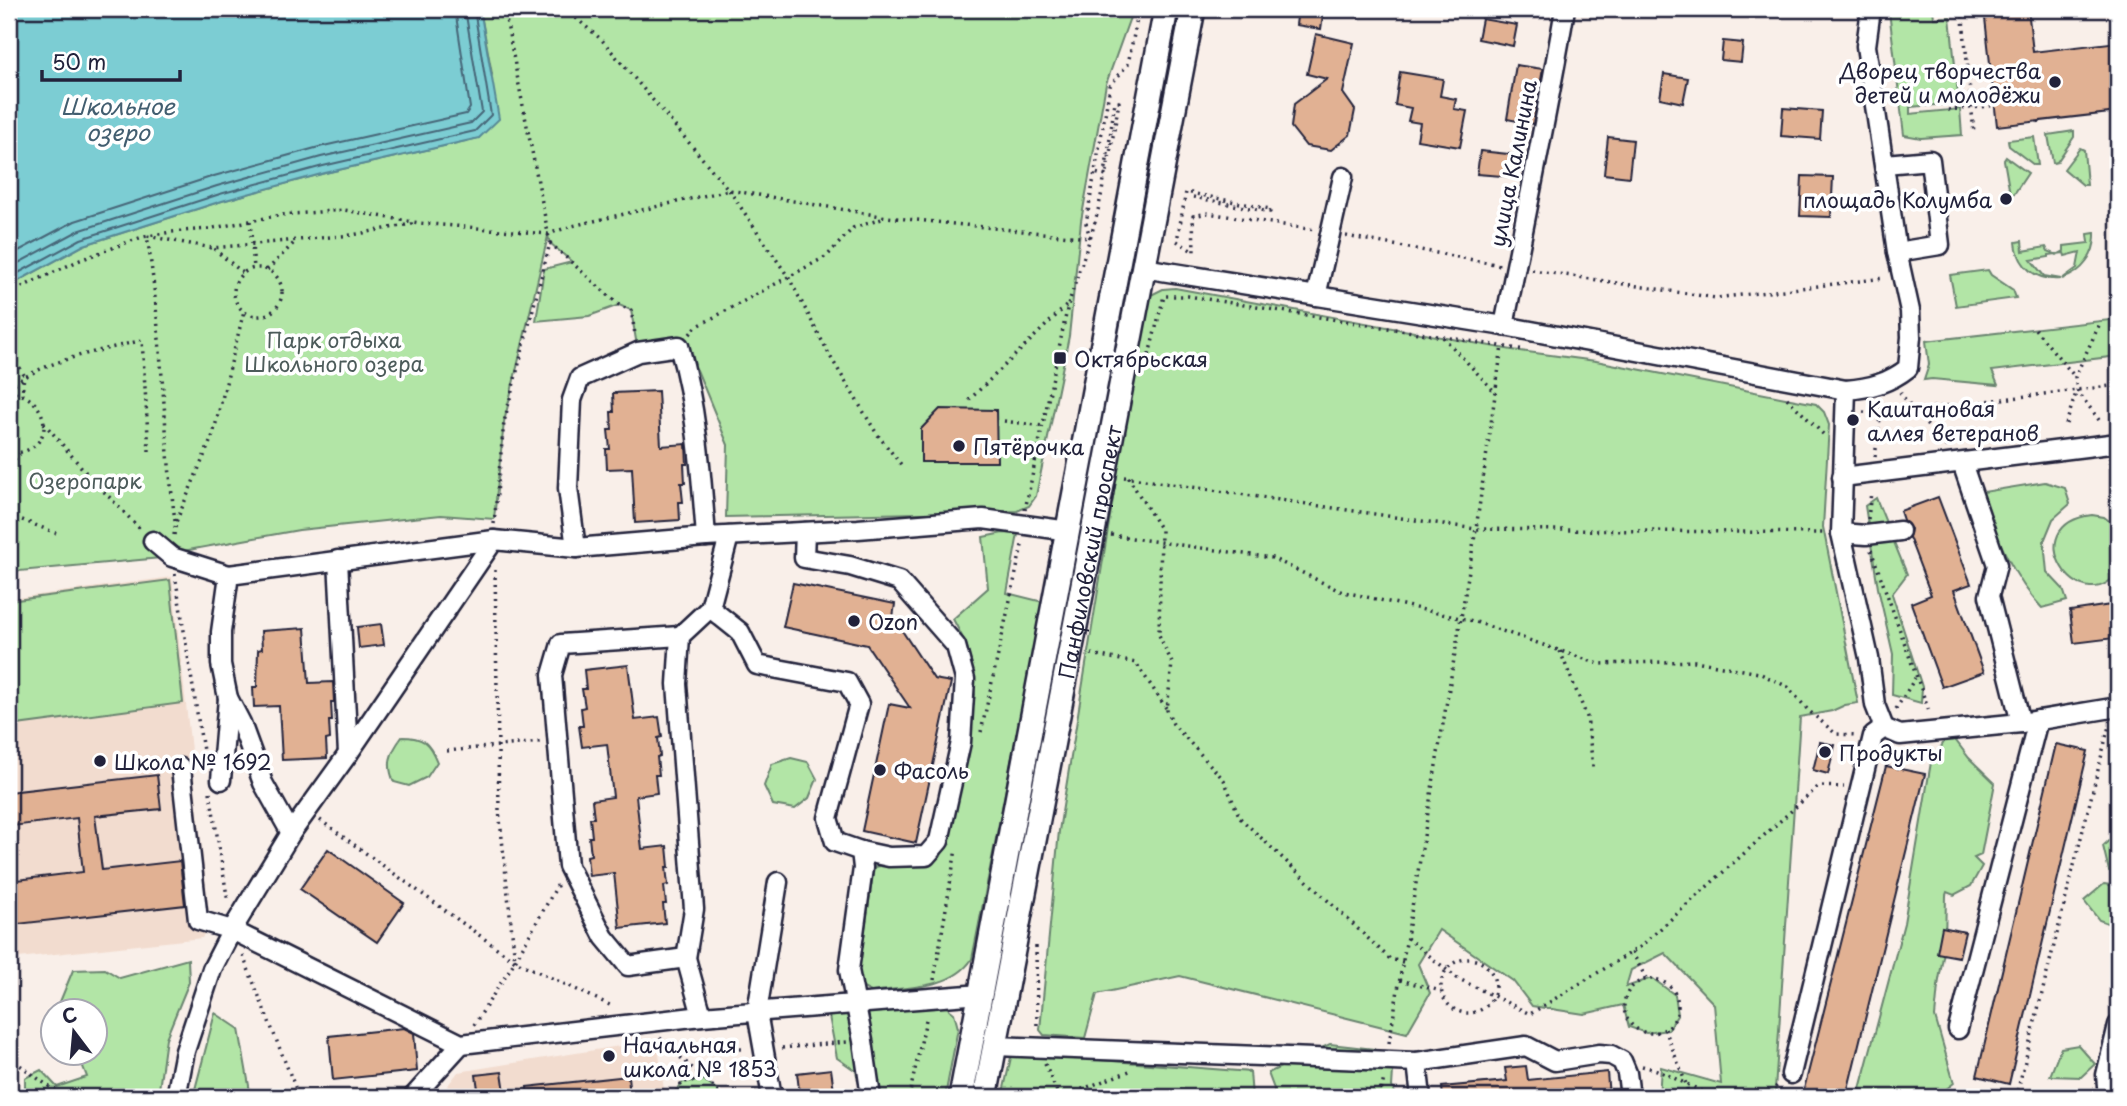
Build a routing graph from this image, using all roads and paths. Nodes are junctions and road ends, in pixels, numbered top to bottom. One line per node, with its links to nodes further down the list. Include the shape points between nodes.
1 (504, 9): 21 (path)
2 (565, 9): 16 (path, via 602,40)
3 (1139, 9): 14 (path, via 1128,64 1110,86)
4 (1166, 9): 84 (main road, Панфиловский проспект)
5 (1193, 9): 31 (main road, Панфиловский проспект)
6 (1564, 9): 41 (street, улица Калинина)
7 (1871, 9): 13 (street, via 1866,46)
8 (1962, 9): 10 (path)
9 (1991, 106): 10 (path)
10 (1971, 108): 11 (path); 12 (path)
11 (1948, 110)
12 (1974, 134)
13 (1885, 164): 29 (street); 29 (street, via 1930,160 1940,245)
14 (1094, 173): 23 (path, via 1086,223); 23 (path, via 1106,176 1119,102 1115,102 1105,164 1103,176 1094,225)
15 (1343, 177): 37 (street)
16 (729, 190): 18 (path); 21 (path); 34 (path)
17 (1193, 197): 24 (path, via 1270,212 1186,192)
18 (887, 217): 23 (path); 34 (path, via 853,228 827,256)
19 (250, 220): 20 (path, via 344,210); 22 (path); 27 (path)
20 (419, 223): 21 (path); 25 (path)
21 (548, 234): 26 (path)
22 (147, 236): 28 (path); 35 (path); 81 (path)
23 (1090, 238): 38 (path)
24 (1177, 240)
25 (295, 242): 27 (path); 32 (path)
26 (550, 243): 48 (path, via 619,305 631,310); 93 (path, via 503,422)
27 (252, 245): 28 (path); 30 (path)
28 (212, 248): 33 (path)
29 (1897, 252): 51 (street, via 1918,339 1908,368)
30 (254, 268): 32 (path); 33 (path)
31 (1143, 268): 37 (street); 147 (main road, Панфиловский проспект)
32 (267, 270): 39 (path, via 279,279 279,302 267,314)
33 (243, 273): 39 (path, via 233,289)
34 (789, 278): 44 (path, via 696,327); 75 (path, via 877,434)
35 (9, 293)
36 (1188, 296): 43 (path)
37 (1316, 296): 41 (street)
38 (1068, 305): 59 (path); 67 (path)
39 (244, 311): 81 (path, via 213,435)
40 (2101, 321): 50 (path)
41 (1504, 326): 45 (path); 54 (street)
42 (2035, 329): 50 (path)
43 (1443, 337): 45 (path); 56 (path)
44 (679, 346): 48 (street); 92 (street, via 699,442)
45 (1502, 346): 47 (path); 56 (path)
46 (9, 349): 49 (path)
47 (1529, 351)
48 (638, 352): 96 (street, via 580,377 572,400 568,488)
49 (24, 376): 53 (path); 57 (path); 69 (path, via 142,340)
50 (2075, 377): 55 (path)
51 (1887, 381): 54 (street); 60 (path); 62 (path)
52 (2118, 385): 55 (path)
53 (9, 389): 57 (path)
54 (1846, 390): 61 (street)
55 (2077, 390): 60 (path); 64 (path); 66 (path)
56 (1496, 393): 83 (path)
57 (22, 394): 65 (path, via 37,406)
58 (1795, 397): 72 (path, via 1783,394)
59 (969, 400)
60 (1913, 410): 62 (path); 73 (path)
61 (1845, 411): 62 (path); 72 (street)
62 (1881, 414): 76 (path)
63 (1004, 421): 67 (path)
64 (2099, 421)
65 (44, 423): 71 (path, via 44,435); 94 (path)
66 (2066, 424)
67 (1043, 426): 82 (path)
68 (2118, 443): 73 (street)
69 (149, 451)
70 (9, 453): 71 (path)
71 (20, 454): 74 (path)
72 (1843, 454): 79 (street)
73 (1962, 463): 76 (street); 110 (street, via 1997,565 1989,596)
74 (9, 464)
75 (904, 467)
76 (1873, 474): 79 (street); 90 (path)
77 (1119, 476): 78 (path)
78 (1128, 477): 83 (path); 95 (path, via 1161,530)
79 (1842, 477): 88 (street)
80 (9, 515): 87 (path)
81 (176, 522): 97 (path)
82 (1022, 526): 84 (street); 86 (street, via 983,519); 113 (path, via 1023,542)
83 (1476, 529): 88 (path); 101 (path)
84 (1069, 531): 137 (main road, Панфиловский проспект)
85 (1900, 531): 90 (street)
86 (805, 532): 91 (street); 125 (street, via 804,558 899,581 956,646 965,679 961,742 939,841 926,856 889,857)
87 (56, 533)
88 (1841, 533): 90 (street); 111 (street, via 1869,658)
89 (1108, 535): 95 (path)
90 (1866, 535): 105 (path)
91 (729, 536): 92 (street); 100 (street)
92 (706, 537): 96 (street)
93 (494, 540): 96 (street); 98 (street); 114 (path); 116 (street)
94 (153, 541): 97 (street)
95 (1160, 542): 101 (path, via 1272,558 1339,591); 108 (path, via 1159,635 1172,663)
96 (576, 548)
97 (172, 557): 99 (street); 117 (path)
98 (338, 559): 99 (street); 116 (street)
99 (229, 575): 106 (street, via 220,664)
100 (710, 608): 102 (street); 125 (street, via 740,632 757,665 847,682 859,704 828,818 835,842)
101 (1461, 619): 103 (path); 129 (path)
102 (680, 636): 112 (street, via 561,644 552,675); 131 (street, via 677,684 694,909)
103 (1560, 651): 111 (path, via 1599,664 1695,661 1759,673 1788,687 1836,734); 118 (path, via 1587,717)
104 (1086, 653): 108 (path, via 1136,663)
105 (1915, 678): 109 (path); 111 (path)
106 (228, 698): 120 (street); 123 (street, via 263,783)
107 (2116, 708): 110 (street); 173 (path)
108 (1167, 710): 133 (path, via 1172,724 1224,780 1240,818 1390,959)
109 (1934, 720)
110 (2030, 721): 111 (street, via 1900,735); 145 (street)
111 (1879, 732): 121 (street)
112 (556, 741): 114 (path); 126 (street)
113 (978, 745)
114 (498, 746): 115 (path); 132 (path, via 499,810)
115 (447, 751)
116 (348, 754): 122 (street)
117 (205, 764)
118 (1593, 767)
119 (181, 768): 128 (street, via 198,920)
120 (216, 786): 128 (path)
121 (1861, 789): 130 (path, via 1819,786); 154 (street)
122 (307, 811): 123 (street); 132 (path)
123 (291, 833): 128 (street)
124 (958, 839): 138 (path)
125 (861, 851): 139 (street, via 863,868 849,970)
126 (568, 866): 131 (street, via 604,937 628,966); 132 (path)
127 (778, 882): 140 (street)
128 (232, 930): 146 (street); 158 (street, via 212,968 185,1051); 159 (path)
129 (1407, 938): 130 (path, via 1457,978 1530,1014); 133 (path)
130 (1632, 952): 135 (path)
131 (686, 958): 141 (street)
132 (515, 961): 142 (path); 146 (path)
133 (1403, 962): 134 (path)
134 (1400, 980): 136 (path); 150 (path)
135 (1647, 980): 144 (path, via 1666,984 1676,998 1676,1015); 144 (path, via 1627,993 1624,1011 1640,1031)
136 (1441, 991): 136 (path, via 1444,973 1457,962 1483,964 1493,978 1493,995 1474,1012 1457,1011)
137 (981, 994): 138 (street); 166 (main road, Панфиловский проспект)
138 (931, 999): 139 (street); 165 (path)
139 (855, 1002): 140 (street); 164 (street)
140 (757, 1012): 141 (street); 163 (street)
141 (702, 1016): 142 (street)
142 (647, 1023): 146 (street)
143 (2118, 1025): 174 (street, via 2106,1075)
144 (1665, 1029): 156 (path)
145 (1958, 1029)
146 (461, 1044): 160 (street)
147 (996, 1046): 150 (street); 167 (main road, Панфиловский проспект)
148 (670, 1048): 155 (path)
149 (9, 1057): 157 (path)
150 (1387, 1061): 152 (street)
151 (1622, 1061): 152 (street, via 1599,1054 1555,1061 1526,1046); 156 (path); 170 (street)
152 (1417, 1062): 169 (street)
153 (1138, 1068): 168 (path)
154 (1791, 1074)
155 (705, 1080): 161 (path, via 683,1082); 162 (path)
156 (1686, 1084): 171 (path); 172 (path)
157 (63, 1097)
158 (176, 1097)
159 (299, 1097)
160 (413, 1097)
161 (672, 1097)
162 (719, 1097)
163 (772, 1097)
164 (871, 1097)
165 (909, 1097)
166 (961, 1097)
167 (985, 1097)
168 (1062, 1097)
169 (1421, 1097)
170 (1630, 1097)
171 (1689, 1097)
172 (1714, 1097)
173 (2016, 1097)
174 (2108, 1097)

